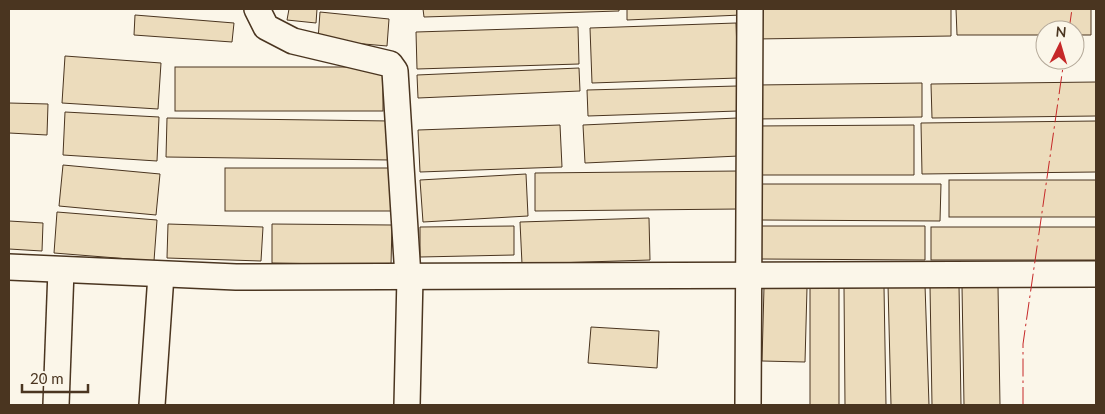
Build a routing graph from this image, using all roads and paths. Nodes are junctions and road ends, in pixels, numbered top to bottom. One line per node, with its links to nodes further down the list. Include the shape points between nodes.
1 (257, 9): 8 (street, via 266,27 293,41 390,64 395,71)
2 (750, 9): 7 (street)
3 (9, 267): 4 (street)
4 (61, 270): 6 (street); 9 (street)
5 (1096, 274): 7 (street)
6 (161, 275): 8 (street); 10 (street)
7 (750, 276): 8 (street); 12 (street)
8 (409, 277): 11 (street)
9 (56, 405)
10 (152, 405)
11 (408, 405)
12 (748, 405)

